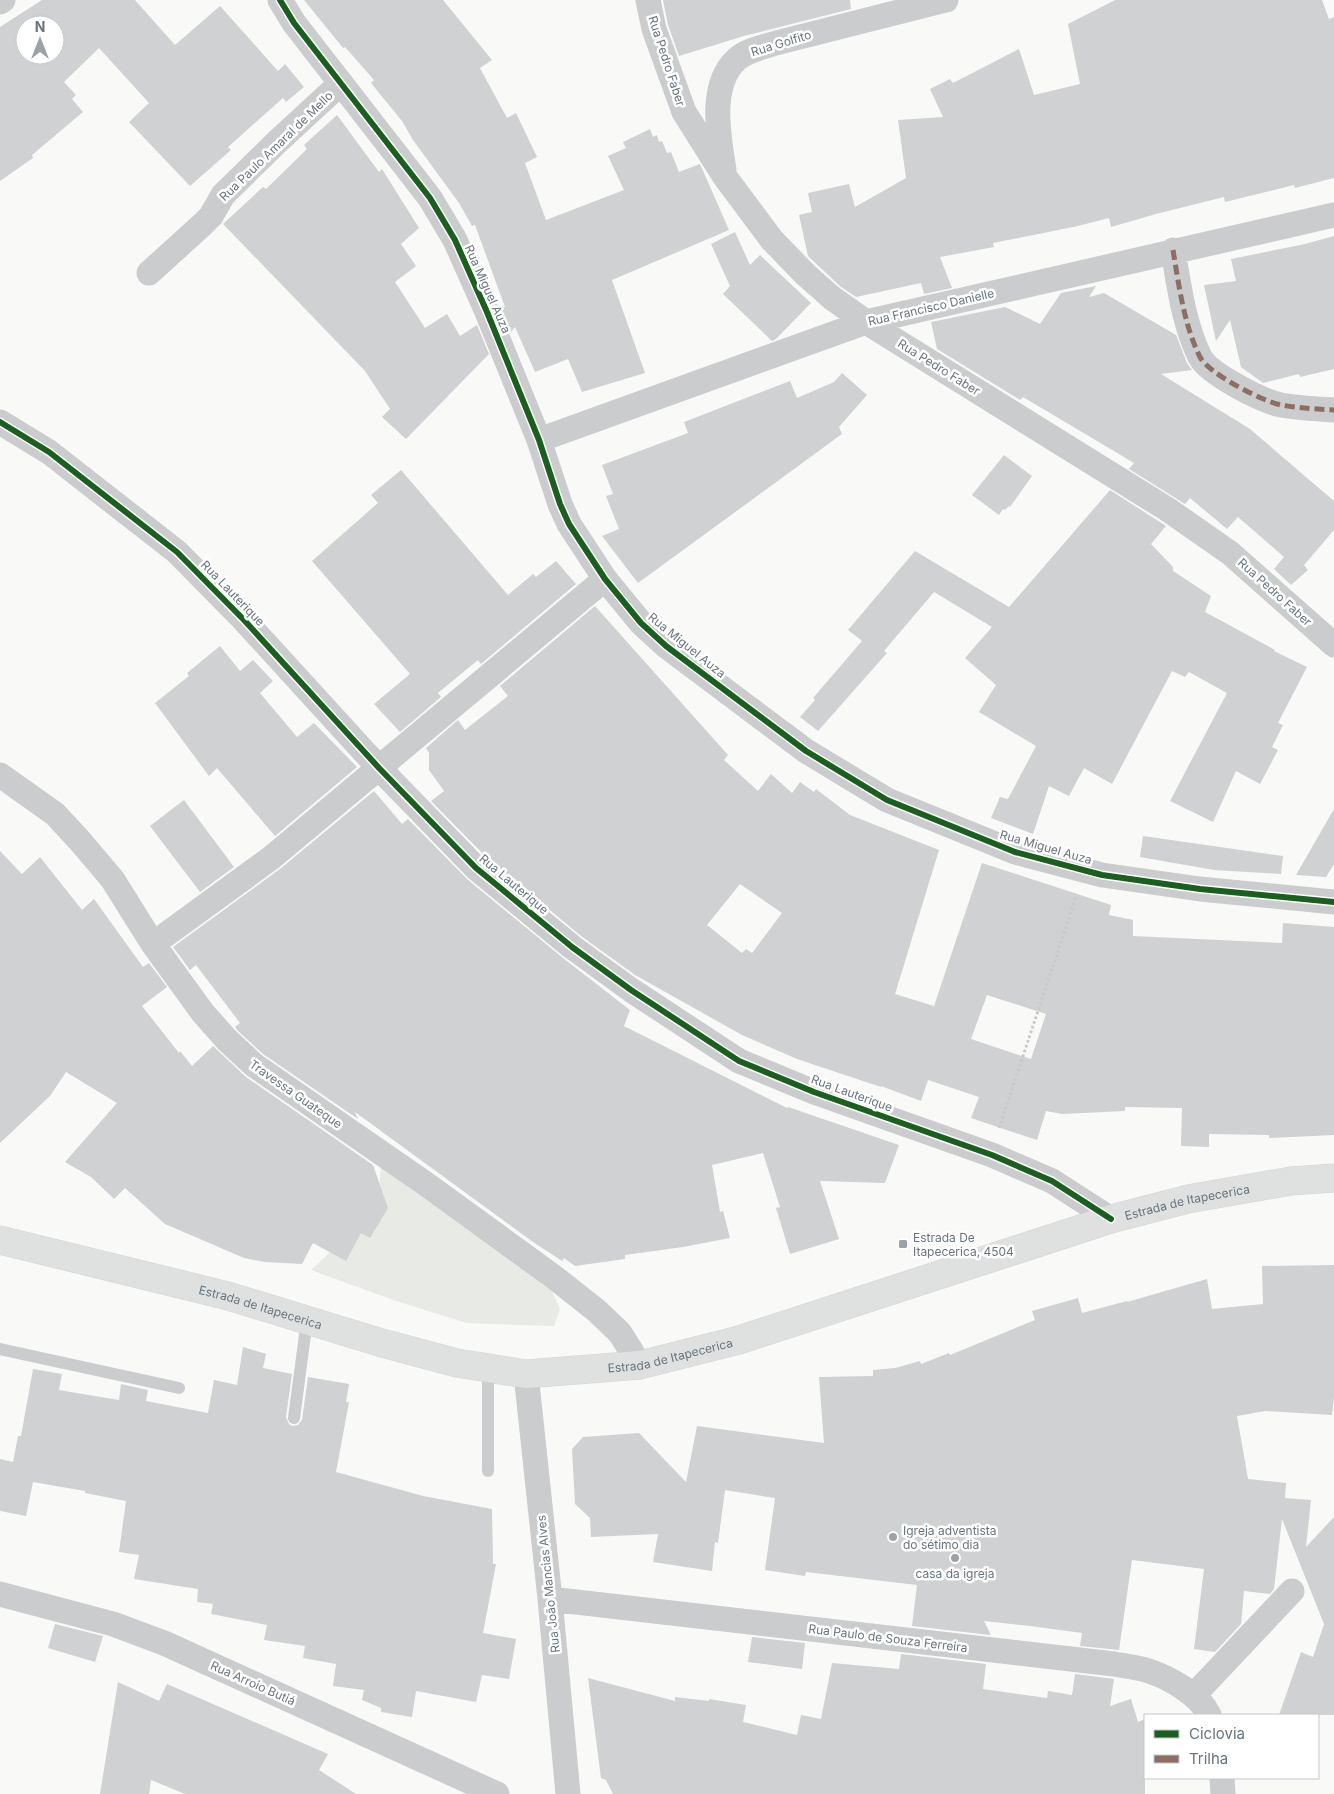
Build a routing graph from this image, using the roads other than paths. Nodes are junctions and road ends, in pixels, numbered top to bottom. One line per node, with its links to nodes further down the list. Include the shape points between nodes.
1 (3, 0): 5 (street)
2 (280, 0): 6 (street, Rua Miguel Auza)
3 (648, 0): 7 (street, Rua Pedro Faber, via 654,29 684,112)
4 (946, 0): 7 (street, Rua Golfito, via 776,43 737,59 724,74 719,93)
5 (0, 2)
6 (342, 83): 10 (street, Rua Paulo Amaral de Mello, via 223,195 203,224); 14 (street, Rua Miguel Auza, via 430,198 446,224 487,312)
7 (725, 177): 11 (street, Rua Pedro Faber, via 772,240 826,292)
8 (1334, 215): 9 (street, Rua Francisco Danielle)
9 (1173, 250): 11 (street, Rua Francisco Danielle); 12 (street, via 1180,294 1201,359 1219,376 1278,404)
10 (149, 273)
11 (866, 322): 14 (street, Rua Francisco Danielle); 16 (street, Rua Pedro Faber, via 1167,509 1230,553)
12 (1334, 410)
13 (0, 422): 17 (street, Rua Lauterique, via 49,452 177,552)
14 (539, 440): 15 (street, Rua Miguel Auza, via 569,524)
15 (605, 579): 17 (street); 19 (street, Rua Miguel Auza, via 641,623 666,646 806,751 888,800 1016,852 1102,875 1200,889)
16 (1334, 645)
17 (379, 768): 20 (street, via 271,858); 22 (street, Rua Lauterique, via 476,868 572,947 630,990 739,1061 814,1092 992,1155 1052,1181)
18 (0, 775): 20 (street, Travessa Guateque, via 55,814 80,841 113,880)
19 (1334, 902)
20 (153, 944): 26 (street, Travessa Guateque, via 203,1014 254,1066 554,1277 620,1333)
21 (1334, 1178): 22 (main road, Estrada de Itapecerica, via 1291,1181 1188,1199)
22 (1111, 1219): 26 (main road, Estrada de Itapecerica, via 739,1340)
23 (0, 1240): 24 (main road, Estrada de Itapecerica, via 228,1296)
24 (307, 1320): 27 (main road, Estrada de Itapecerica, via 400,1348); 30 (lane)
25 (0, 1349): 29 (lane)
26 (640, 1365): 28 (main road, Estrada de Itapecerica)
27 (488, 1368): 28 (main road, Estrada de Itapecerica); 31 (lane)
28 (526, 1374): 34 (street, Rua João Mancias Alves)
29 (179, 1388)
30 (294, 1418)
31 (488, 1471)
32 (1292, 1591): 35 (street)
33 (0, 1594): 38 (street, Rua Arroio Butiá, via 113,1624 164,1642)
34 (550, 1599): 35 (street, Rua Paulo de Souza Ferreira, via 1114,1664 1149,1671); 39 (street, Rua João Mancias Alves)
35 (1194, 1695): 36 (street, Rua Paulo de Souza Ferreira)
36 (1208, 1714)
37 (1222, 1779): 40 (street)
38 (497, 1794)
39 (568, 1794)
40 (1223, 1794)

